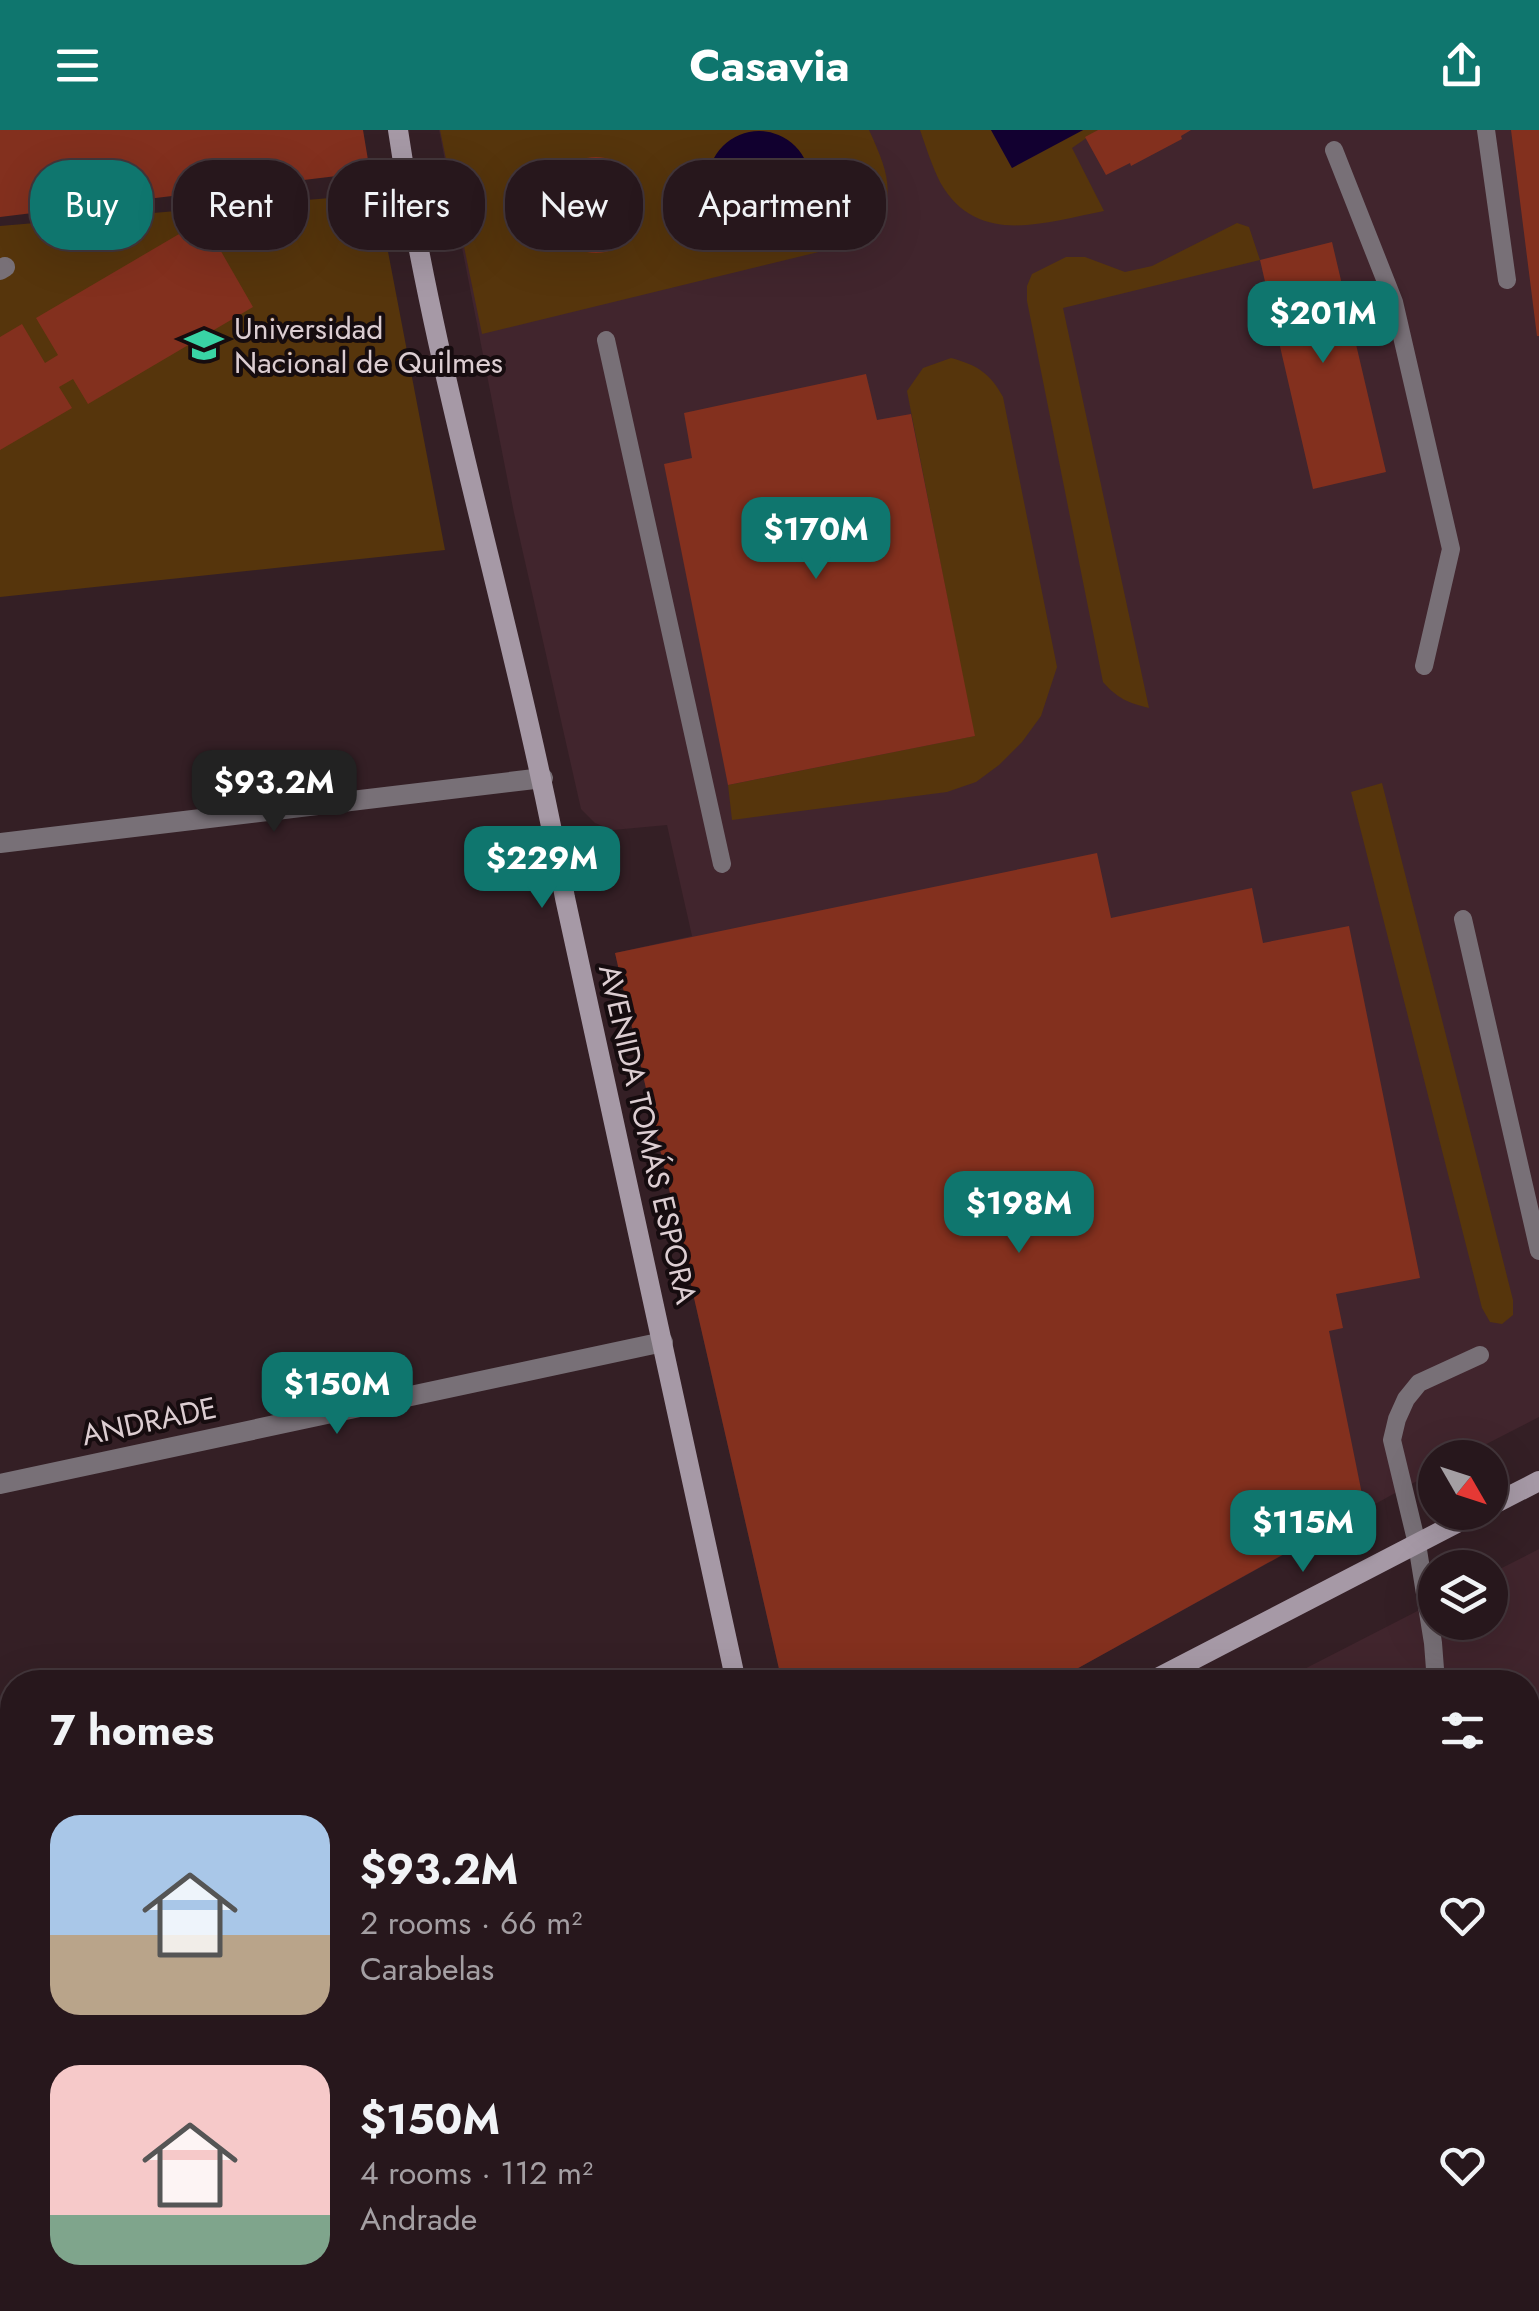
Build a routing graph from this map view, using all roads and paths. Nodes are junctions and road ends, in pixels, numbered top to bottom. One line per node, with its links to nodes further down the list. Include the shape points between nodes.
1 (398, 130): 7 (main road, AVENIDA TOMÁS ESPORA, via 422,270)
2 (1486, 130): 4 (lane)
3 (1334, 150): 6 (lane, via 1394,302 1450,549)
4 (1507, 280)
5 (606, 340): 9 (lane)
6 (1424, 666)
7 (543, 778): 8 (street); 12 (main road, AVENIDA TOMÁS ESPORA)
8 (0, 842)
9 (722, 864)
10 (1463, 919): 11 (lane)
11 (1539, 1251)
12 (663, 1342): 15 (street, ANDRADE); 19 (main road, AVENIDA TOMÁS ESPORA)
13 (1480, 1356): 18 (lane, via 1420,1383 1397,1419 1392,1440)
14 (1539, 1480): 16 (main road)
15 (0, 1484)
16 (1508, 1496)
17 (1444, 1530): 18 (main road)
18 (1417, 1544): 20 (main road); 21 (lane)
19 (733, 1670)
20 (1173, 1670)
21 (1435, 1670)

